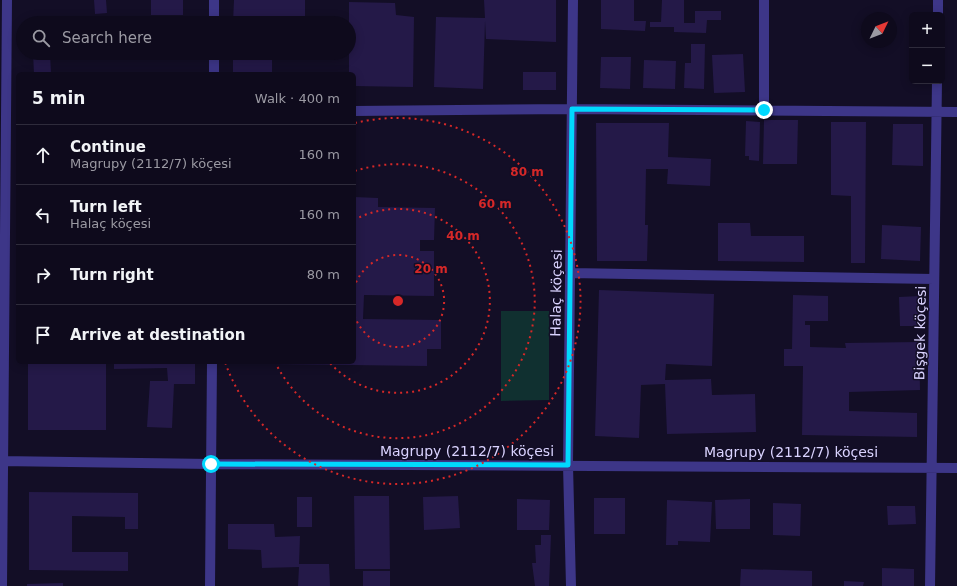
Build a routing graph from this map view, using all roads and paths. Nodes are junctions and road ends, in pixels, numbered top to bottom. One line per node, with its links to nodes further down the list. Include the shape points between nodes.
1 (7, 0): 11 (street)
2 (214, 0): 7 (street)
3 (574, 0): 12 (street, Halaç köçesi)
4 (764, 0): 13 (street)
5 (938, 0): 6 (street)
6 (938, 12)
7 (214, 16)
8 (214, 60): 9 (street)
9 (214, 72)
10 (937, 84): 15 (street, Bişgek köçesi)
11 (3, 95): 17 (street)
12 (572, 109): 13 (street); 14 (street); 18 (street, Halaç köçesi)
13 (764, 110): 15 (street)
14 (356, 111)
15 (936, 111): 16 (street); 19 (street, Bişgek köçesi)
16 (957, 112)
17 (2, 270): 21 (street)
18 (570, 273): 19 (street); 23 (street, Halaç köçesi)
19 (934, 278): 24 (street, Bişgek köçesi)
20 (212, 364): 22 (street)
21 (1, 461): 22 (street, Magrupy (2112/7) köçesi); 26 (street)
22 (211, 464): 23 (street, Magrupy (2112/7) köçesi); 27 (street)
23 (568, 465): 24 (street, Magrupy (2112/7) köçesi); 28 (street, Halaç köçesi)
24 (932, 467): 25 (street, Magrupy (2112/7) köçesi); 29 (street, Bişgek köçesi)
25 (957, 468)
26 (2, 586)
27 (210, 586)
28 (571, 586)
29 (930, 586)

